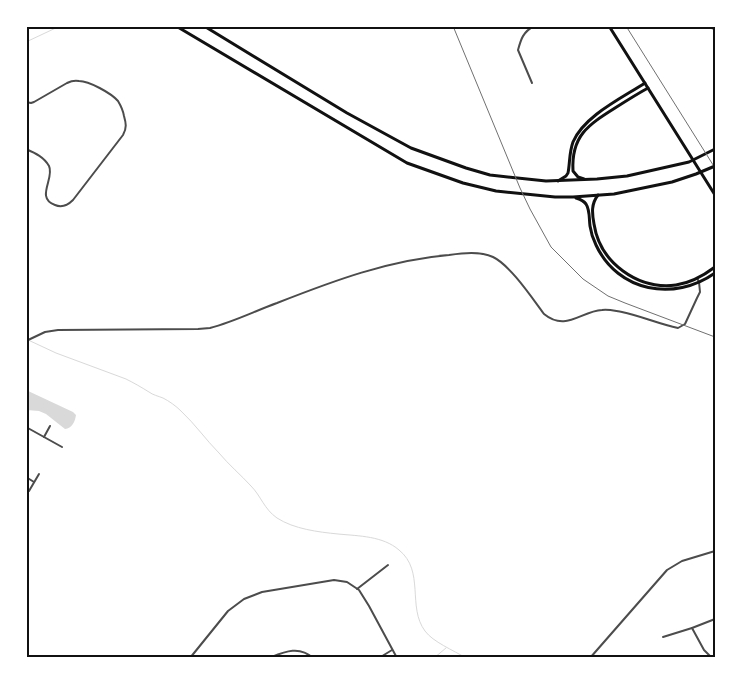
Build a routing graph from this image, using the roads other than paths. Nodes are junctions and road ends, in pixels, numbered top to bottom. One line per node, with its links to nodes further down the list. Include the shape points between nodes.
1 (176, 26): 16 (main road, via 407,164 496,191)
2 (204, 26): 13 (main road, via 346,113 411,148 490,175)
3 (534, 26): 5 (street, via 521,37 518,50)
4 (609, 26): 6 (main road)
5 (532, 82)
6 (645, 83): 7 (main road); 13 (main road, via 583,126 571,149 568,174)
7 (648, 88): 12 (main road, via 592,123 579,138 573,171); 15 (main road)
8 (26, 102): 9 (street, via 34,102 67,83 82,81 117,100 126,124 123,135 79,193 64,206 56,206 48,200 45,190 50,172 48,165)
9 (26, 149)
10 (715, 149): 12 (main road, via 689,162 627,176)
11 (715, 166): 14 (main road, via 672,182)
12 (587, 180): 13 (main road)
13 (557, 182)
14 (599, 195): 16 (main road); 19 (main road, via 593,205 594,229 604,251 619,268 640,280 660,285)
15 (715, 195)
16 (573, 197): 19 (main road, via 587,206 593,237 601,254 627,278 641,286 657,289 678,289)
17 (715, 267): 19 (main road)
18 (715, 273): 19 (main road)
19 (698, 280): 20 (street, via 700,292 681,327 606,310 560,321 544,314 500,261 481,254 454,254 406,260 357,274 210,328 58,330)
20 (26, 341)
21 (50, 426): 23 (street)
22 (26, 427): 23 (street)
23 (44, 437): 24 (street)
24 (62, 447)
25 (39, 474): 27 (street)
26 (26, 477): 27 (street)
27 (34, 482): 28 (street)
28 (29, 491)
29 (715, 551): 41 (street, via 682,561 667,570)
30 (388, 565): 31 (street)
31 (357, 589): 35 (street); 36 (street, via 347,582 334,580 253,595 228,611)
32 (715, 619): 33 (street)
33 (692, 628): 34 (street); 42 (street)
34 (663, 637)
35 (392, 650): 39 (street); 40 (street)
36 (190, 658)
37 (269, 658): 38 (street, via 296,650)
38 (313, 658)
39 (379, 658)
40 (397, 658)
41 (590, 658)
42 (712, 658)

